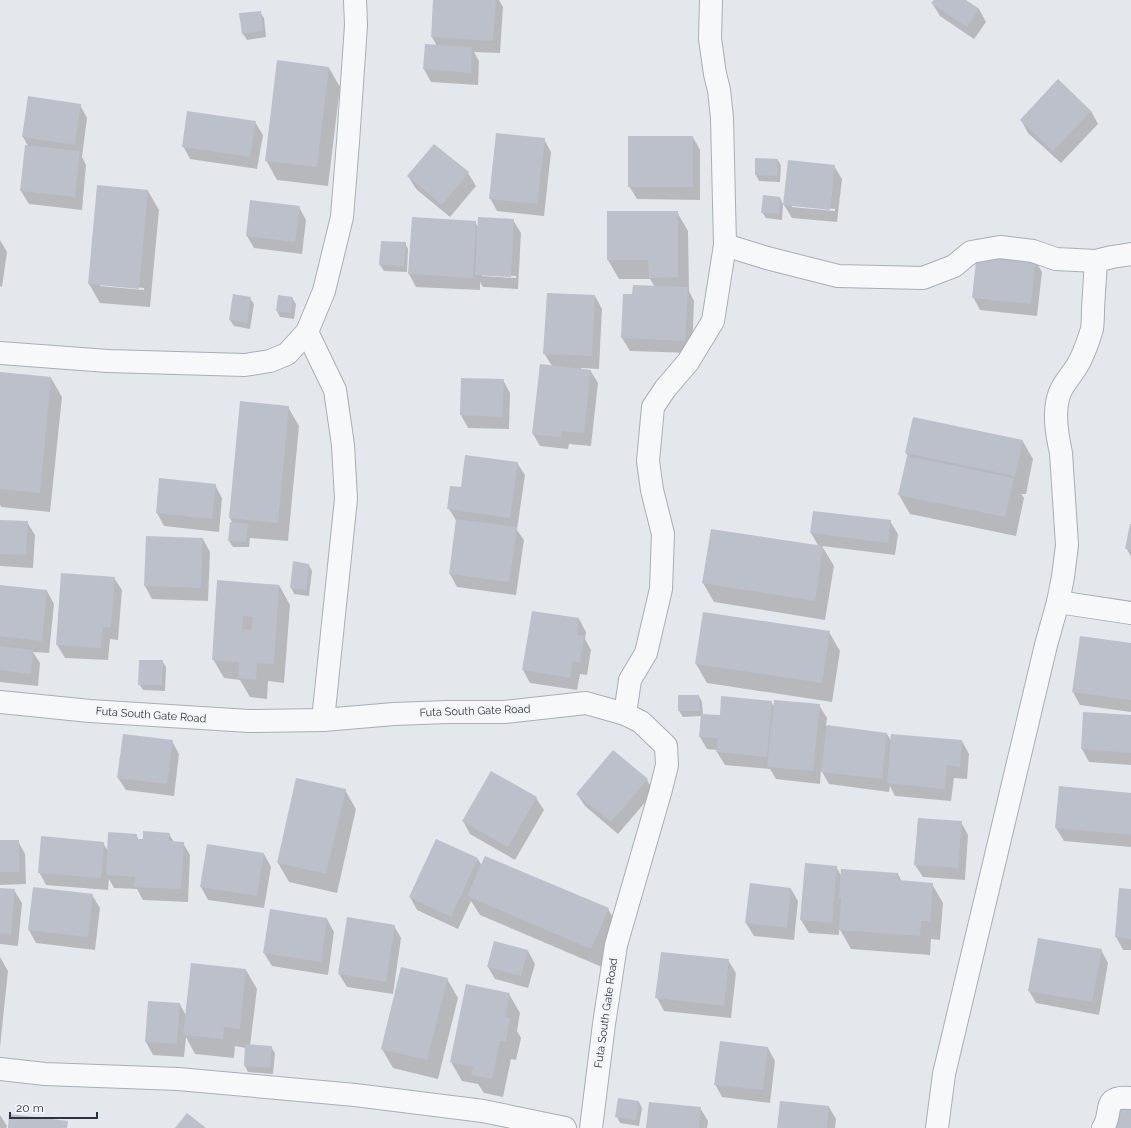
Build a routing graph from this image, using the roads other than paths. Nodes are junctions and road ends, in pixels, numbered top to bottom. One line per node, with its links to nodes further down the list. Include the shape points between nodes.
1 (355, 0): 6 (street, via 356,25 342,217 324,291)
2 (711, 0): 3 (street, via 710,39 722,118)
3 (726, 245): 5 (street, via 838,276 923,278 954,266 972,252 1000,247 1033,251 1056,259); 11 (street, via 712,321 688,362 652,407 648,461 663,534 661,588 646,653 630,680)
4 (1131, 254): 5 (street)
5 (1096, 262): 8 (street, via 1092,328 1084,352 1059,395 1057,408 1067,545)
6 (307, 332): 7 (street, via 287,354 270,361 245,365); 12 (street, via 335,390 343,444 346,499)
7 (0, 353)
8 (1058, 602): 9 (street); 17 (street, via 944,1074)
9 (1131, 613)
10 (0, 702): 12 (street, Futa South Gate Road, via 90,711 249,721)
11 (625, 714): 12 (street, Futa South Gate Road, via 586,703 504,712 394,714); 16 (street, Futa South Gate Road, via 641,722 666,746 667,765 616,944)
12 (323, 720)
13 (0, 1069): 15 (street, via 45,1074 178,1079 355,1095 483,1111)
14 (1131, 1098): 18 (street, via 1121,1097 1113,1100)
15 (565, 1128)
16 (591, 1128)
17 (937, 1128)
18 (1103, 1128)

